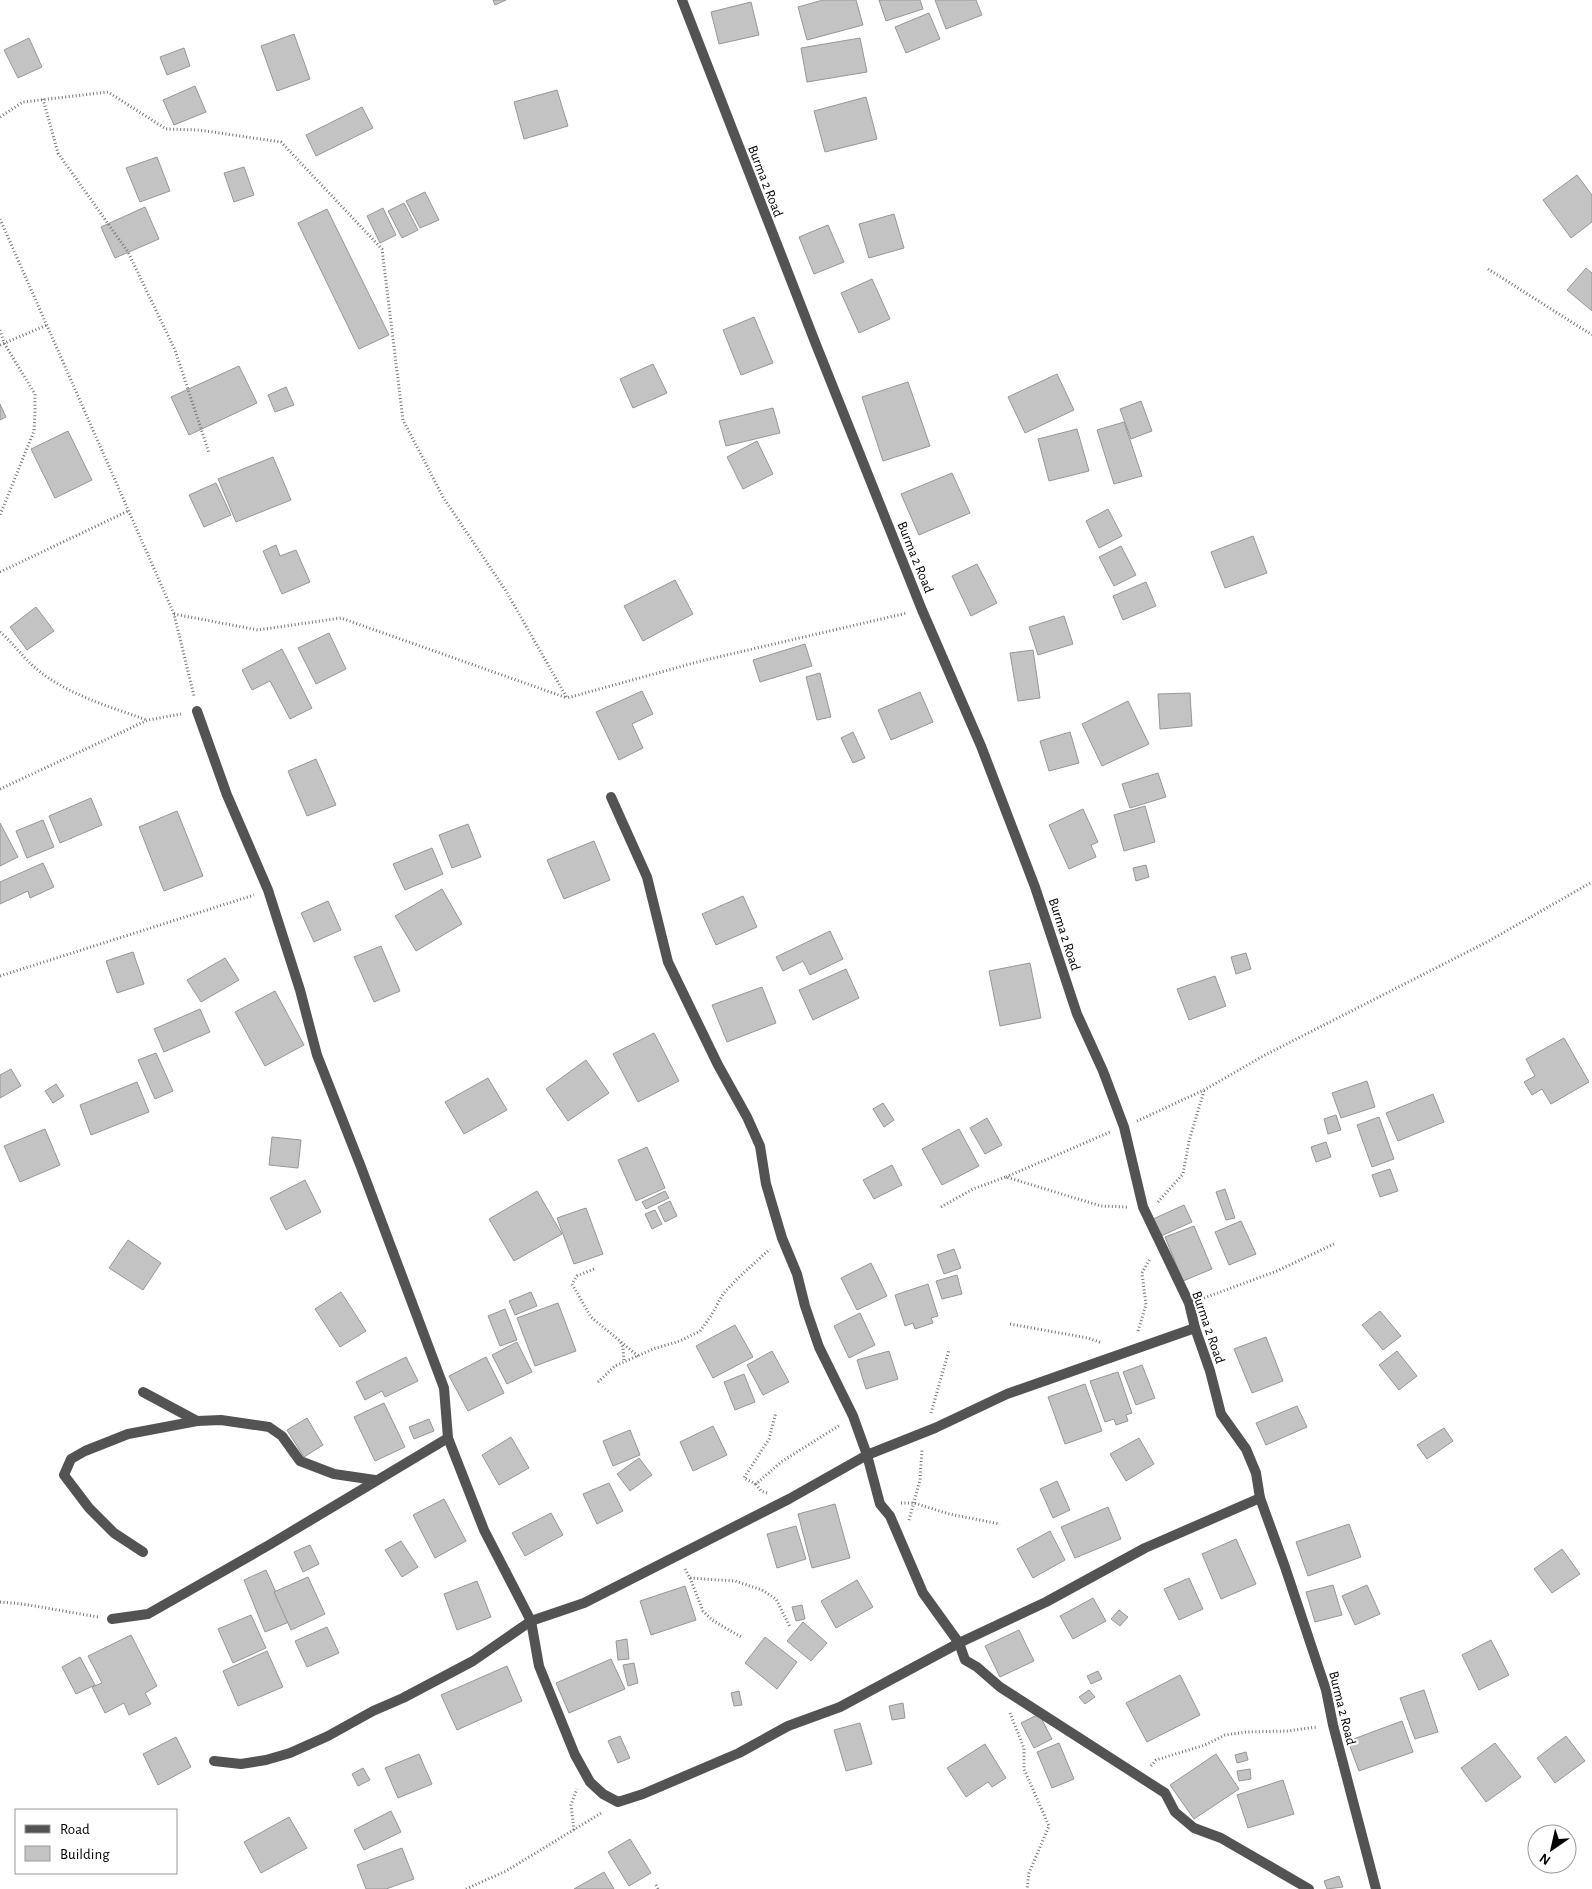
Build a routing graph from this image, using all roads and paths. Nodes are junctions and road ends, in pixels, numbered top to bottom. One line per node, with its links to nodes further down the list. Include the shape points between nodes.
1 (682, 0): 15 (street, Burma 2 Road)
2 (43, 99): 3 (path, via 23,102); 11 (path, via 58,153 128,252 175,350); 18 (path, via 108,92 166,129 199,130 281,142 382,249 403,420 443,497 506,591)
3 (0, 117)
4 (0, 219): 6 (path)
5 (1488, 269): 8 (path)
6 (46, 325): 9 (path); 12 (path)
7 (0, 330): 9 (path)
8 (1592, 335)
9 (4, 343): 10 (path); 13 (path, via 35,394 36,413 34,431)
10 (0, 345)
11 (209, 453)
12 (129, 511): 14 (path); 16 (path)
13 (0, 515)
14 (0, 572)
15 (922, 610): 18 (path, via 702,661); 27 (street, Burma 2 Road, via 981,746 1035,887 1077,1014)
16 (174, 614): 18 (path, via 258,630 341,618); 19 (path)
17 (0, 632): 20 (path, via 33,666 61,686)
18 (567, 698)
19 (197, 711): 20 (path); 24 (street, via 227,795)
20 (148, 720): 21 (path)
21 (0, 788)
22 (611, 798): 32 (street, via 647,877 668,962 760,1146 766,1184)
23 (1592, 882): 26 (path, via 1487,942 1265,1055)
24 (268, 890): 25 (path); 48 (street, via 300,990 316,1055 362,1167 444,1388)
25 (0, 976)
26 (1204, 1090): 27 (path); 31 (path, via 1189,1141 1184,1174 1149,1211)
27 (1124, 1127): 28 (path); 30 (street, Burma 2 Road)
28 (1006, 1177): 29 (path, via 973,1189); 30 (path, via 1101,1206)
29 (941, 1207)
30 (1142, 1207): 31 (street, Burma 2 Road)
31 (1148, 1219): 33 (street, Burma 2 Road)
32 (782, 1238): 41 (path, via 723,1294 700,1331); 46 (street, via 797,1274 819,1347)
33 (1159, 1243): 36 (street, Burma 2 Road); 40 (path, via 1142,1274 1146,1305 1141,1326 1133,1342)
34 (1334, 1244): 36 (path, via 1277,1271)
35 (594, 1269): 39 (path, via 577,1276 572,1284 591,1317)
36 (1189, 1303): 38 (street, Burma 2 Road)
37 (1010, 1324): 40 (path, via 1088,1338)
38 (1195, 1328): 40 (street); 52 (street, Burma 2 Road, via 1221,1414 1246,1450 1256,1473)
39 (620, 1341): 41 (path); 42 (path)
40 (1120, 1354): 49 (street, via 1007,1394)
41 (638, 1356): 42 (path)
42 (624, 1362): 43 (path)
43 (598, 1382)
44 (143, 1392): 47 (street)
45 (776, 1412): 51 (path, via 770,1439 744,1478)
46 (853, 1416): 49 (street); 51 (path, via 781,1462)
47 (197, 1420): 50 (street, via 269,1427 282,1436 300,1461 334,1474); 56 (street, via 128,1434 70,1459 64,1476 74,1490 114,1533)
48 (448, 1438): 50 (street); 61 (street, via 484,1530)
49 (867, 1455): 53 (street); 54 (street)
50 (375, 1480): 60 (street, via 148,1614)
51 (756, 1484): 53 (path, via 761,1491)
52 (1260, 1498): 64 (street, via 1145,1548 1046,1602); 66 (street, Burma 2 Road, via 1326,1690)
53 (790, 1499): 57 (street)
54 (880, 1504): 55 (path, via 914,1503 931,1510); 64 (street, via 890,1516 923,1593)
55 (1000, 1524)
56 (142, 1552)
57 (678, 1555): 58 (path); 61 (street, via 584,1603)
58 (690, 1578): 62 (path, via 735,1581 762,1590 776,1599); 63 (path, via 703,1610 712,1620)
59 (0, 1602): 60 (path)
60 (112, 1619)
61 (532, 1621): 67 (street, via 473,1661 290,1753 241,1764); 68 (street, via 539,1666)
62 (790, 1627)
63 (743, 1638)
64 (959, 1643): 65 (street, via 965,1660); 70 (street, via 840,1707 788,1726 739,1753)
65 (1000, 1687): 69 (street); 75 (path, via 1024,1748 1024,1769 1049,1826 1029,1873)
66 (1333, 1725): 69 (path, via 1225,1735 1205,1745 1156,1760); 77 (street, Burma 2 Road)
67 (214, 1761)
68 (584, 1772): 70 (street, via 603,1794); 71 (path, via 570,1805)
69 (1143, 1778): 76 (street, via 1165,1793 1175,1812 1194,1828 1221,1838)
70 (618, 1802): 71 (path)
71 (574, 1830): 73 (path, via 506,1871)
72 (656, 1885): 74 (path)
73 (467, 1889)
74 (658, 1889)
75 (1027, 1889)
76 (1309, 1889)
77 (1376, 1889)

